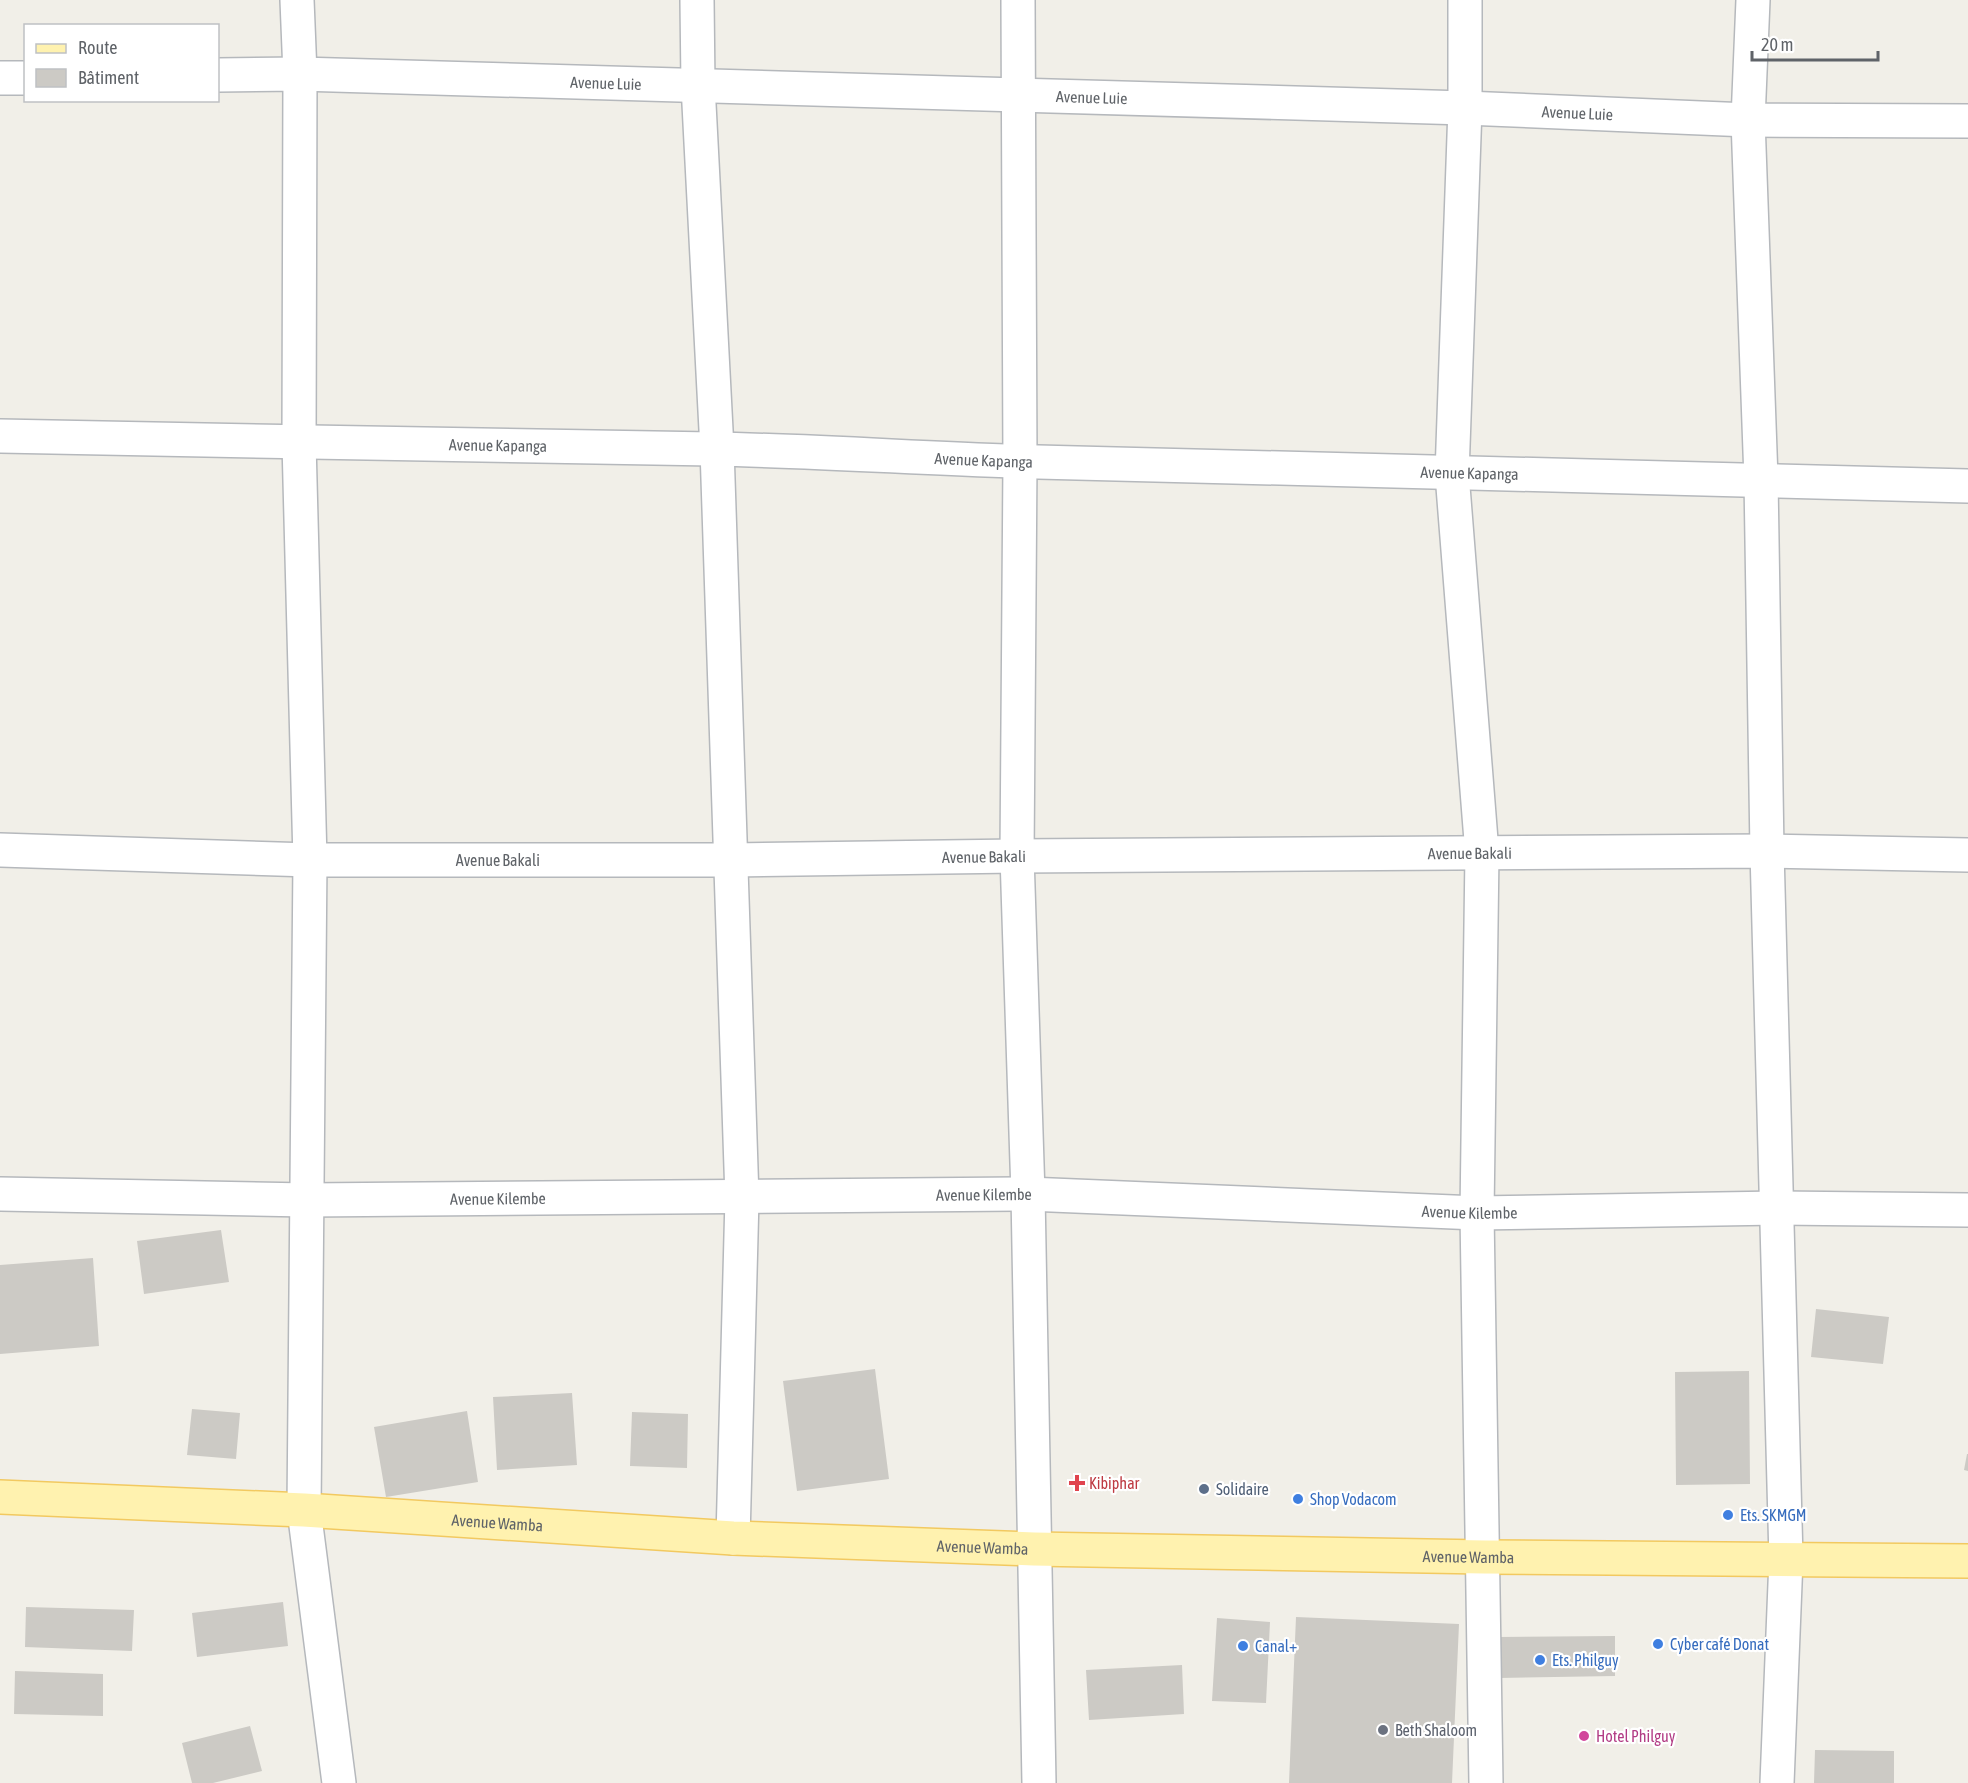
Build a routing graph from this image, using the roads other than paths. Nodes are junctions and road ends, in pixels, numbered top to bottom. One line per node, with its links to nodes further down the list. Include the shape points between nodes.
1 (297, 0): 6 (street)
2 (697, 0): 10 (street)
3 (1018, 0): 11 (street)
4 (1465, 0): 12 (street)
5 (1753, 0): 13 (street)
6 (300, 74): 7 (street, Avenue Luie); 10 (street, Avenue Luie); 16 (street)
7 (219, 75)
8 (0, 78): 9 (street)
9 (24, 78)
10 (698, 85): 11 (street, Avenue Luie); 17 (street)
11 (1019, 94): 12 (street, Avenue Luie); 18 (street)
12 (1465, 108): 13 (street, Avenue Luie); 19 (street)
13 (1748, 120): 14 (street, Avenue Luie); 20 (street)
14 (1968, 121)
15 (0, 436): 16 (street, Avenue Kapanga)
16 (299, 443): 17 (street, Avenue Kapanga); 28 (street)
17 (717, 449): 18 (street, Avenue Kapanga); 27 (street)
18 (1020, 462): 19 (street, Avenue Kapanga); 26 (street)
19 (1452, 474): 20 (street, Avenue Kapanga); 24 (street)
20 (1761, 479): 21 (street, Avenue Kapanga); 23 (street)
21 (1968, 486)
22 (0, 850): 28 (street, Avenue Bakali)
23 (1767, 851): 24 (street, Avenue Bakali); 25 (street, Avenue Bakali); 33 (street)
24 (1482, 853): 26 (street, Avenue Bakali); 35 (street)
25 (1968, 855)
26 (1017, 856): 27 (street, Avenue Bakali); 30 (street)
27 (732, 860): 28 (street, Avenue Bakali); 31 (street)
28 (310, 861): 32 (street)
29 (0, 1194): 32 (street, Avenue Kilembe)
30 (1028, 1194): 31 (street, Avenue Kilembe); 35 (street, Avenue Kilembe); 39 (street)
31 (742, 1198): 32 (street, Avenue Kilembe); 38 (street)
32 (307, 1200): 37 (street)
33 (1778, 1208): 34 (street, Avenue Kilembe); 35 (street, Avenue Kilembe); 41 (street)
34 (1968, 1210)
35 (1477, 1213): 40 (street)
36 (0, 1497): 37 (main road, Avenue Wamba)
37 (304, 1510): 38 (main road, Avenue Wamba); 43 (street)
38 (733, 1538): 39 (main road, Avenue Wamba)
39 (1034, 1549): 40 (main road, Avenue Wamba); 44 (street)
40 (1484, 1557): 41 (main road, Avenue Wamba); 45 (street)
41 (1786, 1559): 42 (main road, Avenue Wamba); 46 (street)
42 (1968, 1561)
43 (339, 1783)
44 (1039, 1783)
45 (1486, 1783)
46 (1777, 1783)

